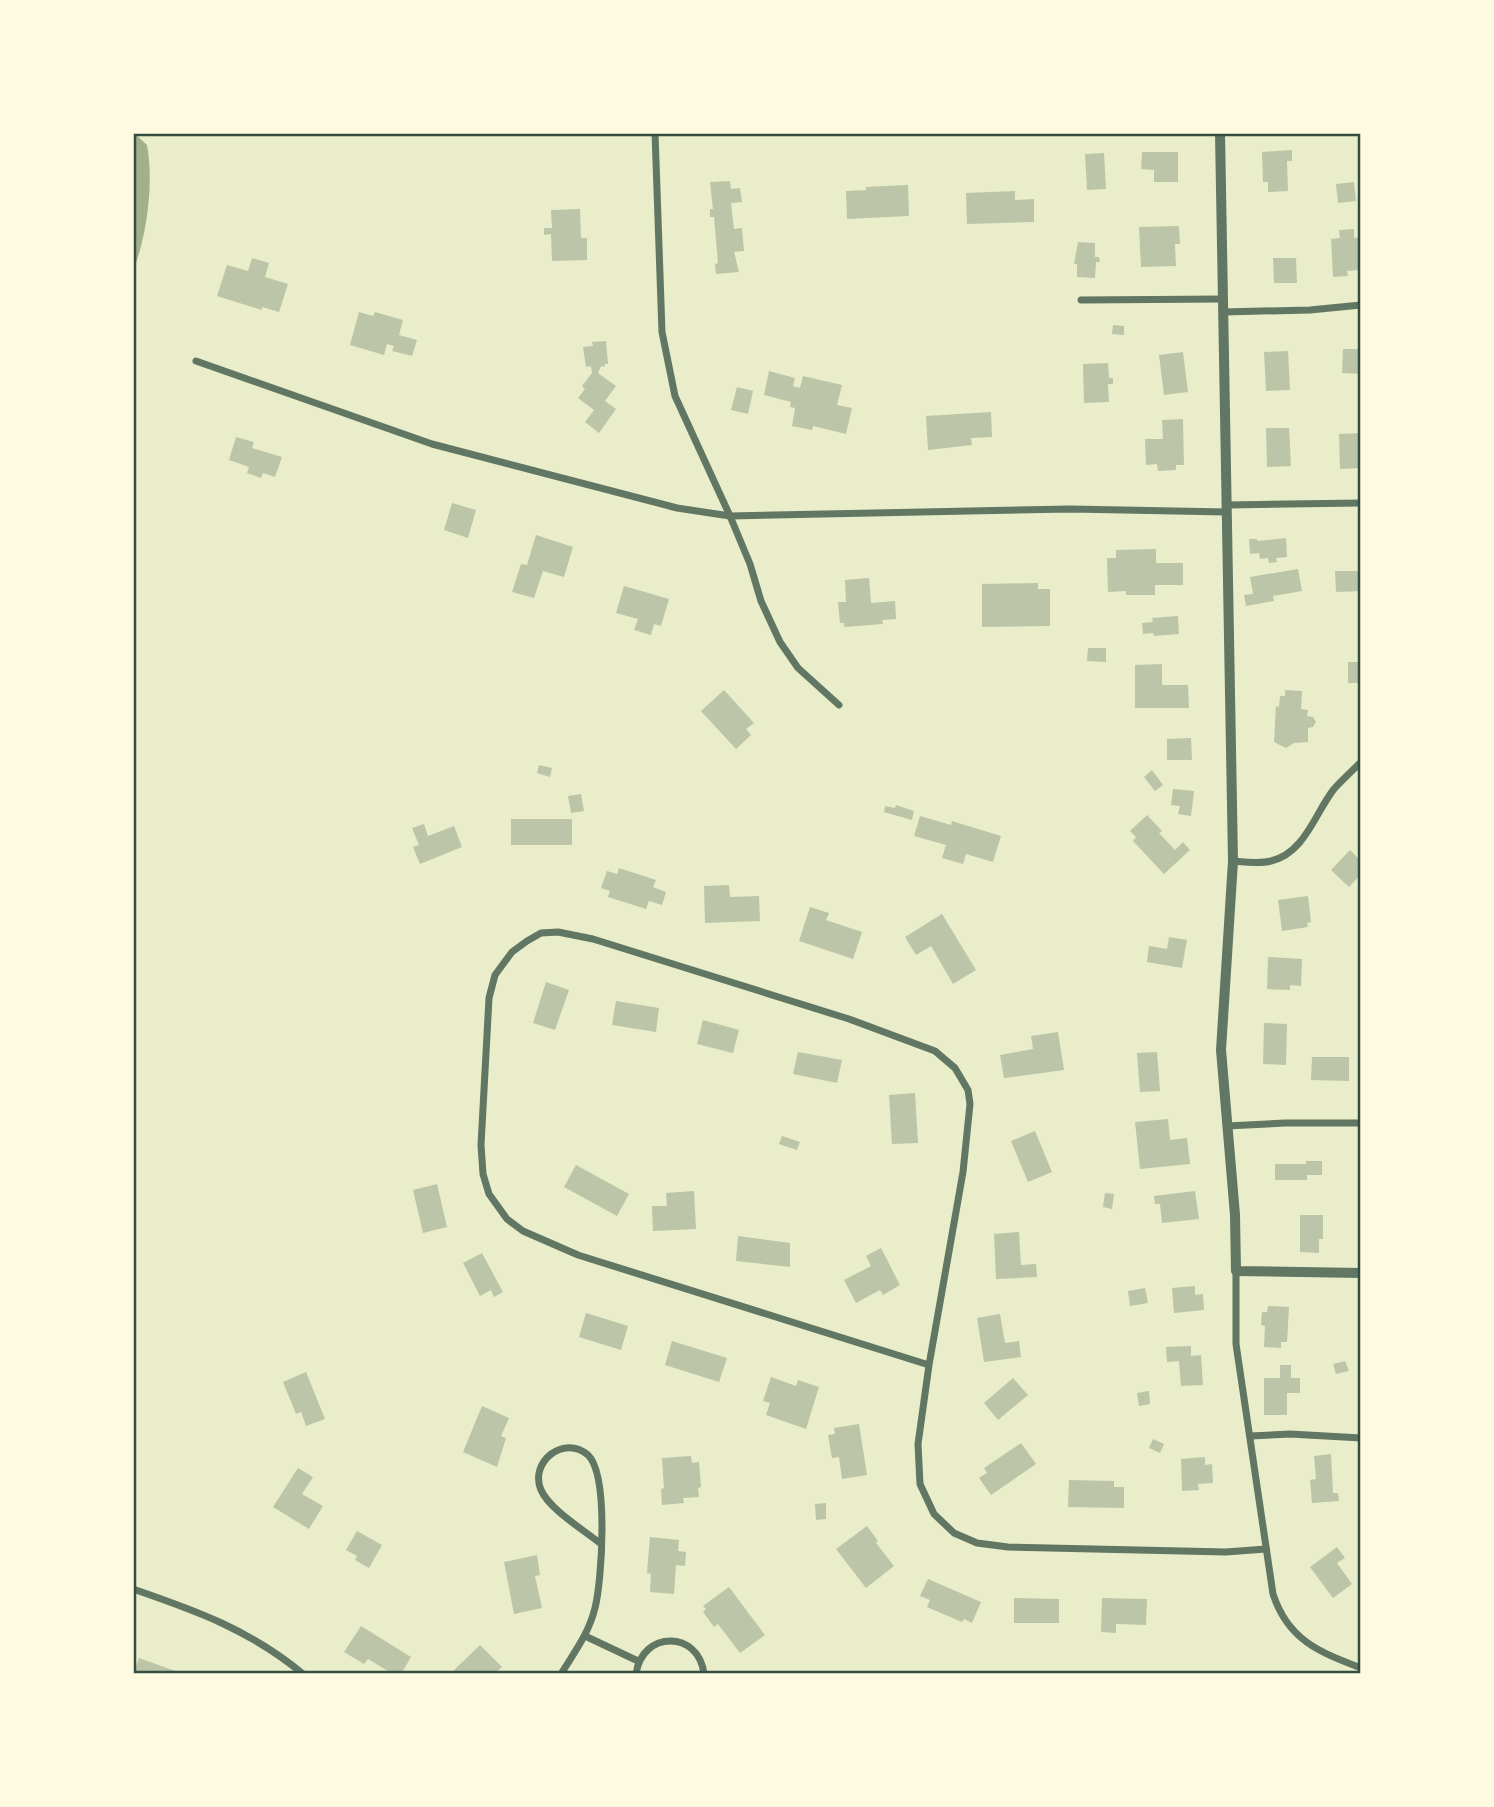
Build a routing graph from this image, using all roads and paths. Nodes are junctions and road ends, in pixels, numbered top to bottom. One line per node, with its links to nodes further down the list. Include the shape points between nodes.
1 (655, 133): 10 (street, via 667,363 675,396)
2 (1220, 133): 3 (street)
3 (1223, 299): 4 (street); 6 (street)
4 (1081, 300)
5 (1361, 305): 6 (street)
6 (1223, 312): 9 (street)
7 (196, 361): 10 (street, via 432,444 677,508)
8 (1361, 503): 9 (street)
9 (1227, 509): 10 (street); 13 (street)
10 (730, 516): 11 (street, via 780,642 798,668)
11 (839, 705)
12 (1361, 762): 13 (street, via 1334,790 1294,848 1269,862)
13 (1233, 862): 15 (street, via 1221,1050)
14 (1361, 1123): 15 (street)
15 (1227, 1126): 16 (street)
16 (1236, 1270): 17 (street); 19 (street, via 1236,1344)
17 (1361, 1273)
18 (929, 1365): 18 (street, via 963,1172 970,1104 968,1090 955,1068 934,1051 849,1019 593,939 541,933 512,952 495,975 489,998 481,1145 489,1195 507,1219 578,1255); 22 (street, via 918,1444 920,1485 934,1514 954,1533 977,1543 1008,1547)
19 (1250, 1436): 20 (street); 22 (street)
20 (1361, 1438)
21 (601, 1544): 21 (street, via 601,1492 594,1463 579,1450 554,1451 540,1466 540,1488 561,1513); 24 (street, via 595,1607)
22 (1266, 1549): 26 (street, via 1273,1594 1283,1620 1304,1640)
23 (133, 1589): 27 (street, via 233,1627)
24 (585, 1636): 25 (street); 28 (street)
25 (638, 1661): 29 (street); 30 (street, via 652,1646 673,1641 692,1649)
26 (1361, 1668)
27 (303, 1674)
28 (561, 1674)
29 (636, 1674)
30 (704, 1674)

